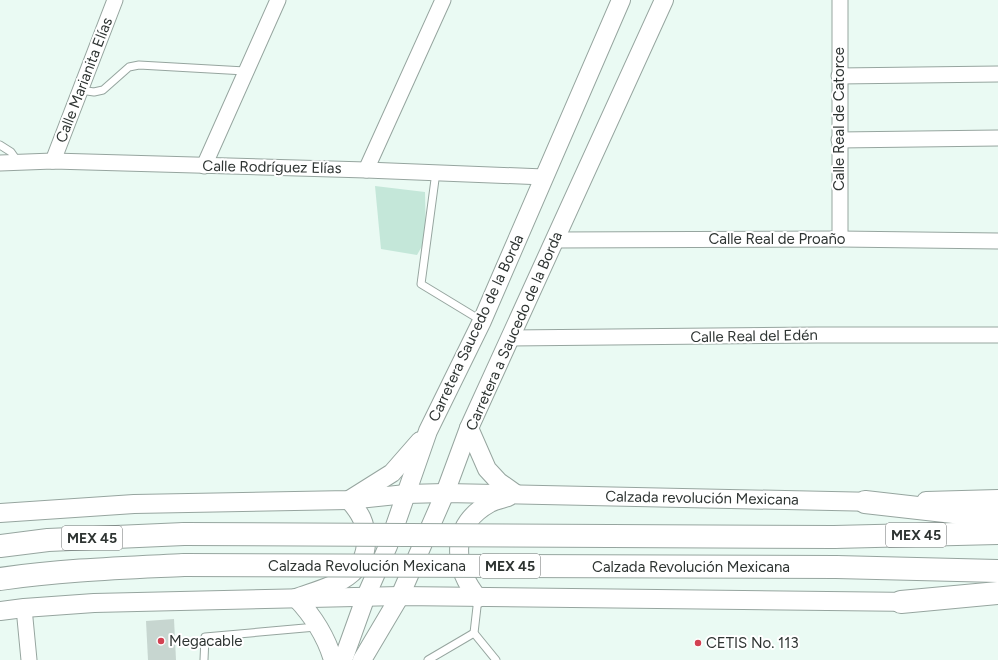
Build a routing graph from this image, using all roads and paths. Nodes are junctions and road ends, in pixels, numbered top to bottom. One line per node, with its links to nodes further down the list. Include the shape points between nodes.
1 (115, 0): 10 (street, Calle Marianita Elías)
2 (278, 0): 7 (street)
3 (443, 0): 18 (street)
4 (620, 0): 20 (street, Carretera Saucedo de la Borda)
5 (664, 0): 22 (street, Carretera a Saucedo de la Borda)
6 (840, 0): 9 (street, Calle Real de Catorce)
7 (245, 71): 10 (lane, via 139,65 129,67 103,90); 17 (street)
8 (998, 74): 9 (street)
9 (839, 76): 12 (street, Calle Real de Catorce)
10 (80, 90): 14 (street, Calle Marianita Elías)
11 (998, 138): 12 (street)
12 (839, 140): 21 (street, Calle Real de Catorce)
13 (0, 145): 15 (lane, via 11,152)
14 (53, 161): 15 (street, Calle Rodríguez Elías); 17 (street, Calle Rodríguez Elías)
15 (18, 162): 16 (street, Calle Rodríguez Elías)
16 (0, 163)
17 (204, 166): 18 (street, Calle Rodríguez Elías)
18 (366, 170): 19 (street, Calle Rodríguez Elías)
19 (436, 172): 20 (street, Calle Rodríguez Elías); 24 (lane, via 421,284)
20 (544, 177): 24 (street, Carretera Saucedo de la Borda)
21 (840, 239): 22 (street, Calle Real de Proaño); 23 (street, Calle Real de Proaño)
22 (555, 240): 26 (street, Carretera a Saucedo de la Borda)
23 (998, 240)
24 (482, 321): 28 (street, Carretera Saucedo de la Borda)
25 (998, 335): 26 (street, Calle Real del Edén)
26 (510, 338): 27 (street, Carretera a Saucedo de la Borda)
27 (469, 428): 29 (street, Carretera a Saucedo de la Borda); 31 (street, via 487,469 499,482)
28 (428, 431): 30 (street, Carretera Saucedo de la Borda); 33 (street, via 392,473)
29 (445, 493): 30 (street, Calzada revolución Mexicana); 31 (street, Calzada revolución Mexicana); 43 (street, Carretera a Saucedo de la Borda)
30 (406, 494): 33 (street, Calzada revolución Mexicana); 42 (street, Carretera Saucedo de la Borda, via 388,546)
31 (516, 494): 34 (street, Calzada revolución Mexicana); 45 (street, via 491,503 476,513 460,539 459,556 463,571)
32 (998, 499): 34 (street, Calzada revolución Mexicana)
33 (349, 500): 35 (street, Calzada revolución Mexicana, via 134,504); 44 (street, via 360,513 364,523 366,550 360,566 338,582)
34 (865, 502): 36 (main road)
35 (0, 513)
36 (998, 517)
37 (998, 533): 38 (main road, Calzada Revolución Mexicana / MEX 45, bridge, via 834,537 184,534 48,540)
38 (0, 546)
39 (998, 571): 40 (main road, Calzada Revolución Mexicana / MEX 45, bridge, via 836,567 184,565 36,573)
40 (0, 579)
41 (998, 592): 46 (main road)
42 (366, 596): 43 (street); 44 (street); 55 (street, Carretera Saucedo de la Borda)
43 (400, 596): 45 (street); 56 (street, Carretera a Saucedo de la Borda)
44 (296, 598): 48 (street, via 94,603); 50 (street)
45 (478, 598): 46 (street); 51 (lane)
46 (901, 602): 47 (street)
47 (998, 603)
48 (24, 608): 49 (street); 52 (street)
49 (0, 611)
50 (319, 627): 53 (lane, via 206,637); 54 (street)
51 (474, 633): 57 (lane); 58 (lane)
52 (29, 660)
53 (204, 660)
54 (333, 660)
55 (343, 660)
56 (362, 660)
57 (428, 660)
58 (496, 660)

